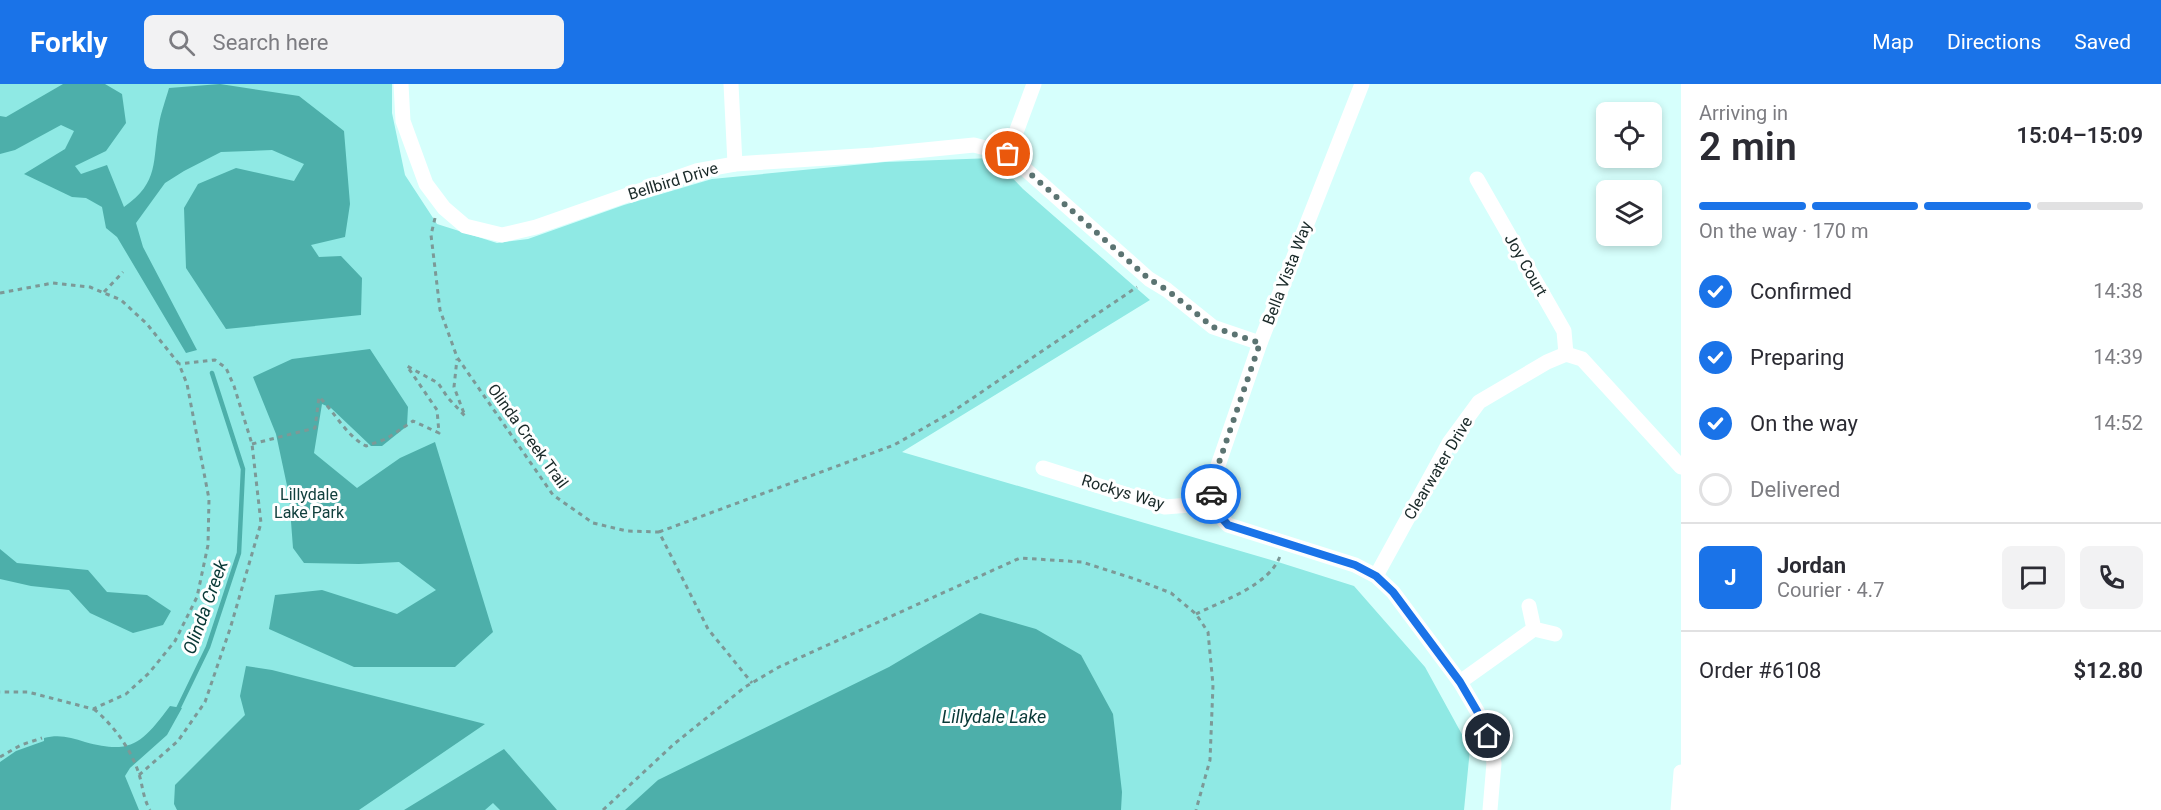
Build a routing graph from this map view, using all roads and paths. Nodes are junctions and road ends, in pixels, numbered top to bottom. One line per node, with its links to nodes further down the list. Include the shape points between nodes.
1 (401, 84): 6 (street, Bellbird Drive, via 403,121 426,184 444,208 465,226 502,235 536,227 696,171)
2 (732, 84): 6 (street)
3 (1034, 84): 5 (street)
4 (1362, 84): 13 (street, Bella Vista Way)
5 (1008, 154): 6 (street, Bellbird Drive, via 974,145); 10 (street)
6 (735, 164)
7 (1477, 179): 14 (street, Joy Court, via 1564,331)
8 (435, 219): 15 (path, Olinda Creek Trail, via 431,235 440,310)
9 (123, 272): 11 (path)
10 (1149, 279): 13 (street, via 1213,327); 21 (path, via 952,412 894,445)
11 (104, 292): 12 (path, via 90,286 53,283); 16 (path, via 121,300 147,324)
12 (0, 293)
13 (1260, 343): 20 (street, Bella Vista Way, via 1212,483)
14 (1566, 354): 18 (street, via 1582,359); 23 (street, Clearwater Drive, via 1479,402 1449,443)
15 (457, 357): 17 (path, via 454,387 465,416 438,383 407,366 437,410 439,433 413,421 386,439 366,446 355,440 319,397 315,428); 21 (path, Olinda Creek Trail, via 553,495 593,523 627,531)
16 (179, 364): 17 (path, via 215,360 226,368); 31 (path, via 187,384 210,499 208,545 197,597 175,641 148,673 126,694)
17 (252, 444): 35 (path, via 261,523 230,629 205,702 178,741)
18 (1681, 467)
19 (1043, 468): 20 (street, Rockys Way, via 1165,507)
20 (1211, 499): 22 (street, via 1228,525)
21 (659, 532): 29 (path, via 708,629)
22 (1285, 543): 23 (street, via 1355,565); 25 (path, via 1278,562 1263,578)
23 (1376, 576): 28 (street, via 1393,592)
24 (1529, 606): 26 (street)
25 (1196, 614): 29 (path, via 1171,592 1082,562 1020,558 779,667); 38 (path, via 1208,632 1214,685 1210,760)
26 (1534, 629): 27 (street); 28 (street)
27 (1555, 634)
28 (1460, 682): 39 (street, via 1488,736 1494,763)
29 (752, 683): 37 (path, via 674,744)
30 (0, 693): 31 (path, via 28,692)
31 (93, 709): 35 (path, via 121,738)
32 (42, 738): 33 (path)
33 (0, 756)
34 (1681, 772): 40 (street)
35 (139, 775): 36 (path)
36 (150, 810)
37 (603, 810)
38 (1196, 810)
39 (1490, 810)
40 (1678, 810)

